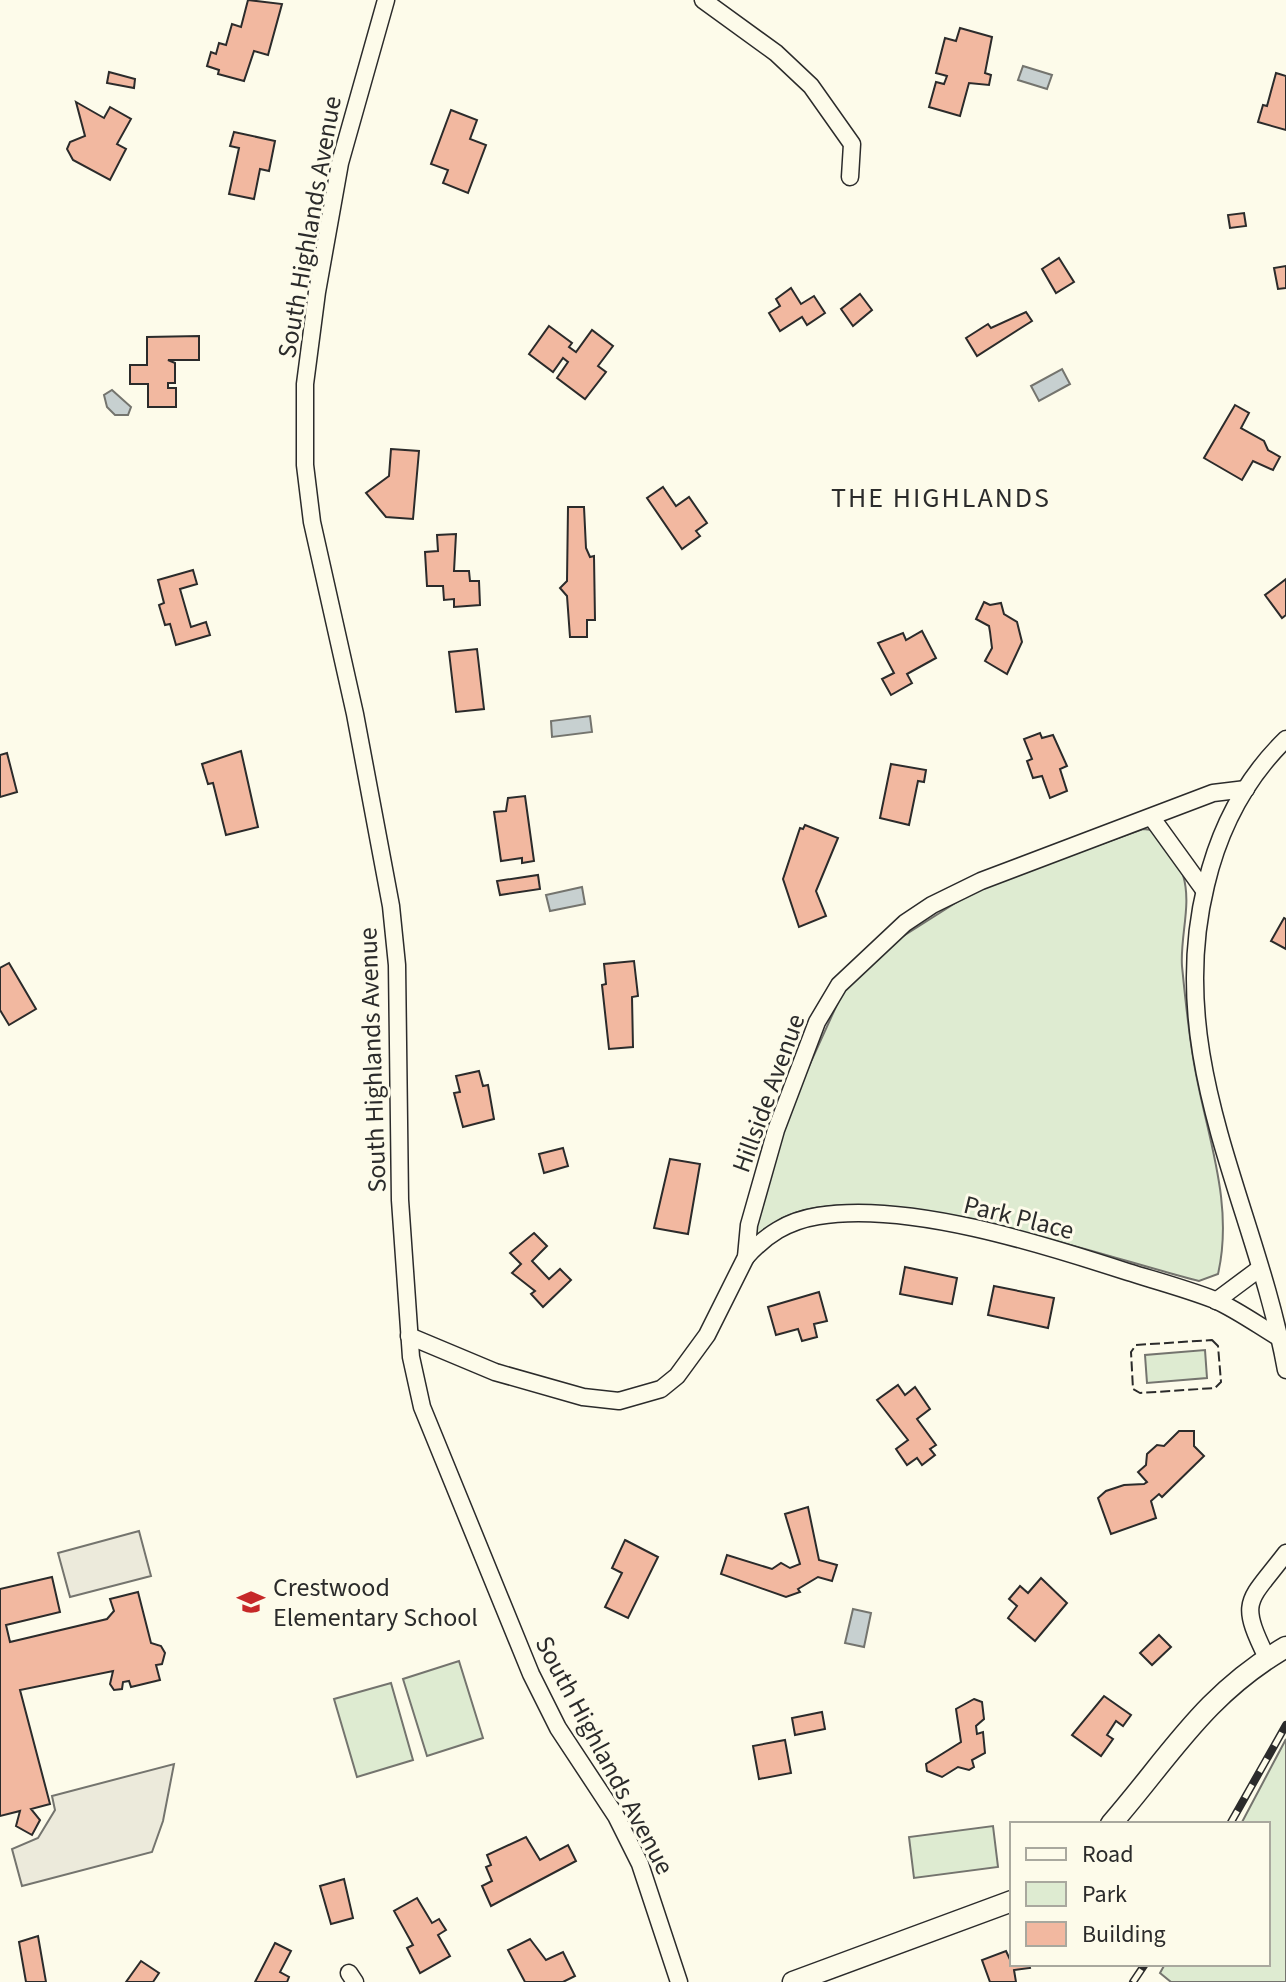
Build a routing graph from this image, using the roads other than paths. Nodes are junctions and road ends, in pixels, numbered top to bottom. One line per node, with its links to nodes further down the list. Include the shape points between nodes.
1 (386, 0): 11 (street, South Highlands Avenue, via 337,176 312,316 305,433 312,522 391,906)
2 (703, 0): 3 (street, via 776,53 811,86 852,144)
3 (850, 177)
4 (1286, 739): 5 (street, via 1260,764)
5 (1246, 789): 6 (street, Hillside Avenue, via 1213,793); 7 (street, via 1216,842)
6 (1152, 818): 7 (street); 8 (street, Hillside Avenue, via 981,881 932,905 839,985 817,1022 776,1130 749,1225)
7 (1204, 890): 9 (street, via 1195,925 1198,1033 1223,1156)
8 (746, 1257): 10 (street, Park Place, via 775,1231 816,1216 904,1217 1039,1246); 11 (street, Hillside Avenue, via 689,1360 661,1389 619,1401 583,1397 495,1372)
9 (1259, 1269): 10 (street); 12 (street)
10 (1216, 1301): 12 (street, Park Place)
11 (409, 1336): 19 (street, South Highlands Avenue, via 422,1407 531,1674 640,1864)
12 (1278, 1337): 13 (street)
13 (1286, 1370)
14 (1286, 1553): 16 (street, via 1248,1611)
15 (1286, 1647): 16 (street)
16 (1267, 1658): 17 (street, via 1191,1722)
17 (1113, 1822)
18 (1010, 1902): 20 (street)
19 (679, 1982)
20 (793, 1982)

